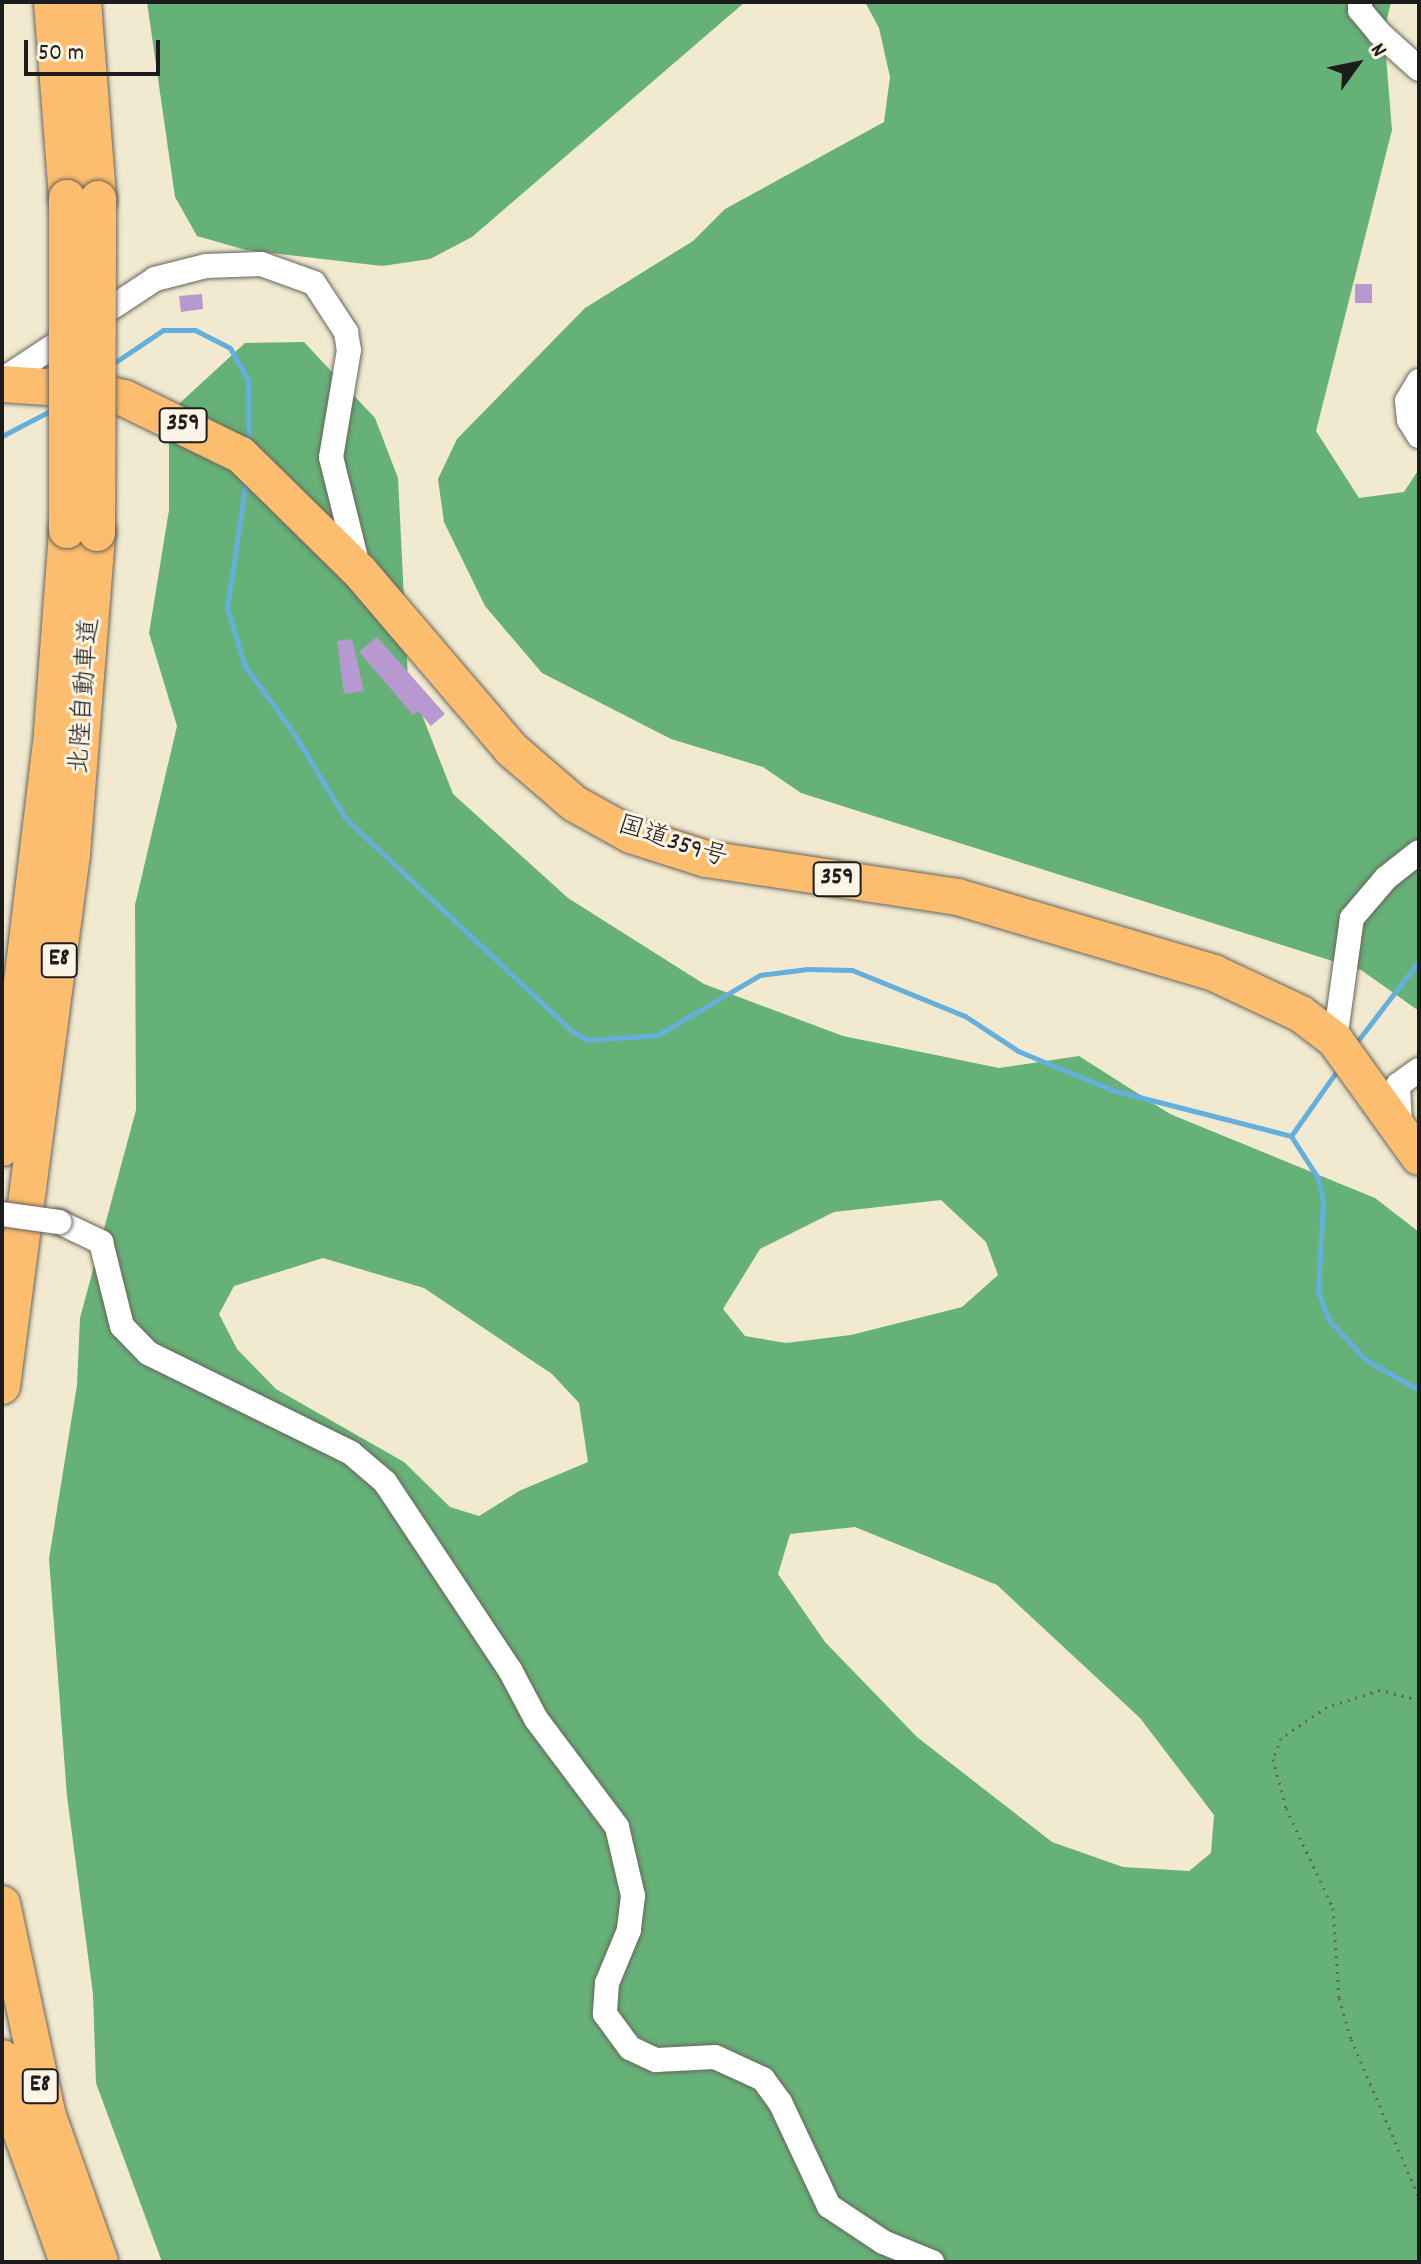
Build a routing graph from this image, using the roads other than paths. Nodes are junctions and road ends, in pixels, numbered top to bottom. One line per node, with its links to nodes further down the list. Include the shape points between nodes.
1 (52, 2): 5 (highway, 北陸自動車道 / E8)
2 (83, 2): 5 (highway, 北陸自動車道 / E8)
3 (1360, 2): 4 (street, via 1360,10 1379,33)
4 (1419, 69)
5 (82, 198): 9 (highway, 北陸自動車道 / E8, bridge)
6 (1419, 381): 8 (street, via 1407,401 1409,420)
7 (2, 382): 10 (highway, 国道359号 / 359, bridge, via 124,398 241,455); 10 (street, via 155,279 206,266 261,264 314,283 346,332 349,350 331,457)
8 (1419, 436)
9 (82, 531): 15 (highway, 北陸自動車道 / E8); 18 (highway, 北陸自動車道 / E8, via 72,854)
10 (360, 572): 12 (highway, 国道359号 / 359, via 511,749 575,804 631,835 706,859 973,902 1214,973 1301,1014)
11 (1419, 852): 12 (street, via 1386,878 1352,918)
12 (1335, 1040): 14 (highway, 国道359号 / 359)
13 (1419, 1070): 14 (street, via 1398,1085)
14 (1400, 1125): 16 (highway, 国道359号 / 359)
15 (2, 1148)
16 (1419, 1157)
17 (2, 1214): 23 (street, bridge, via 59,1222 101,1242 122,1326 148,1353 351,1453 385,1482 510,1670 536,1719 617,1827 633,1896 629,1930 607,1983 605,2014 630,2048 656,2060 715,2057 763,2079 780,2102 829,2206 883,2242)
18 (2, 1386)
19 (2, 1904): 22 (highway, E8, via 48,2116)
20 (2, 2058): 21 (highway, E8, via 20,2129)
21 (68, 2262)
22 (100, 2262)
23 (932, 2262)

